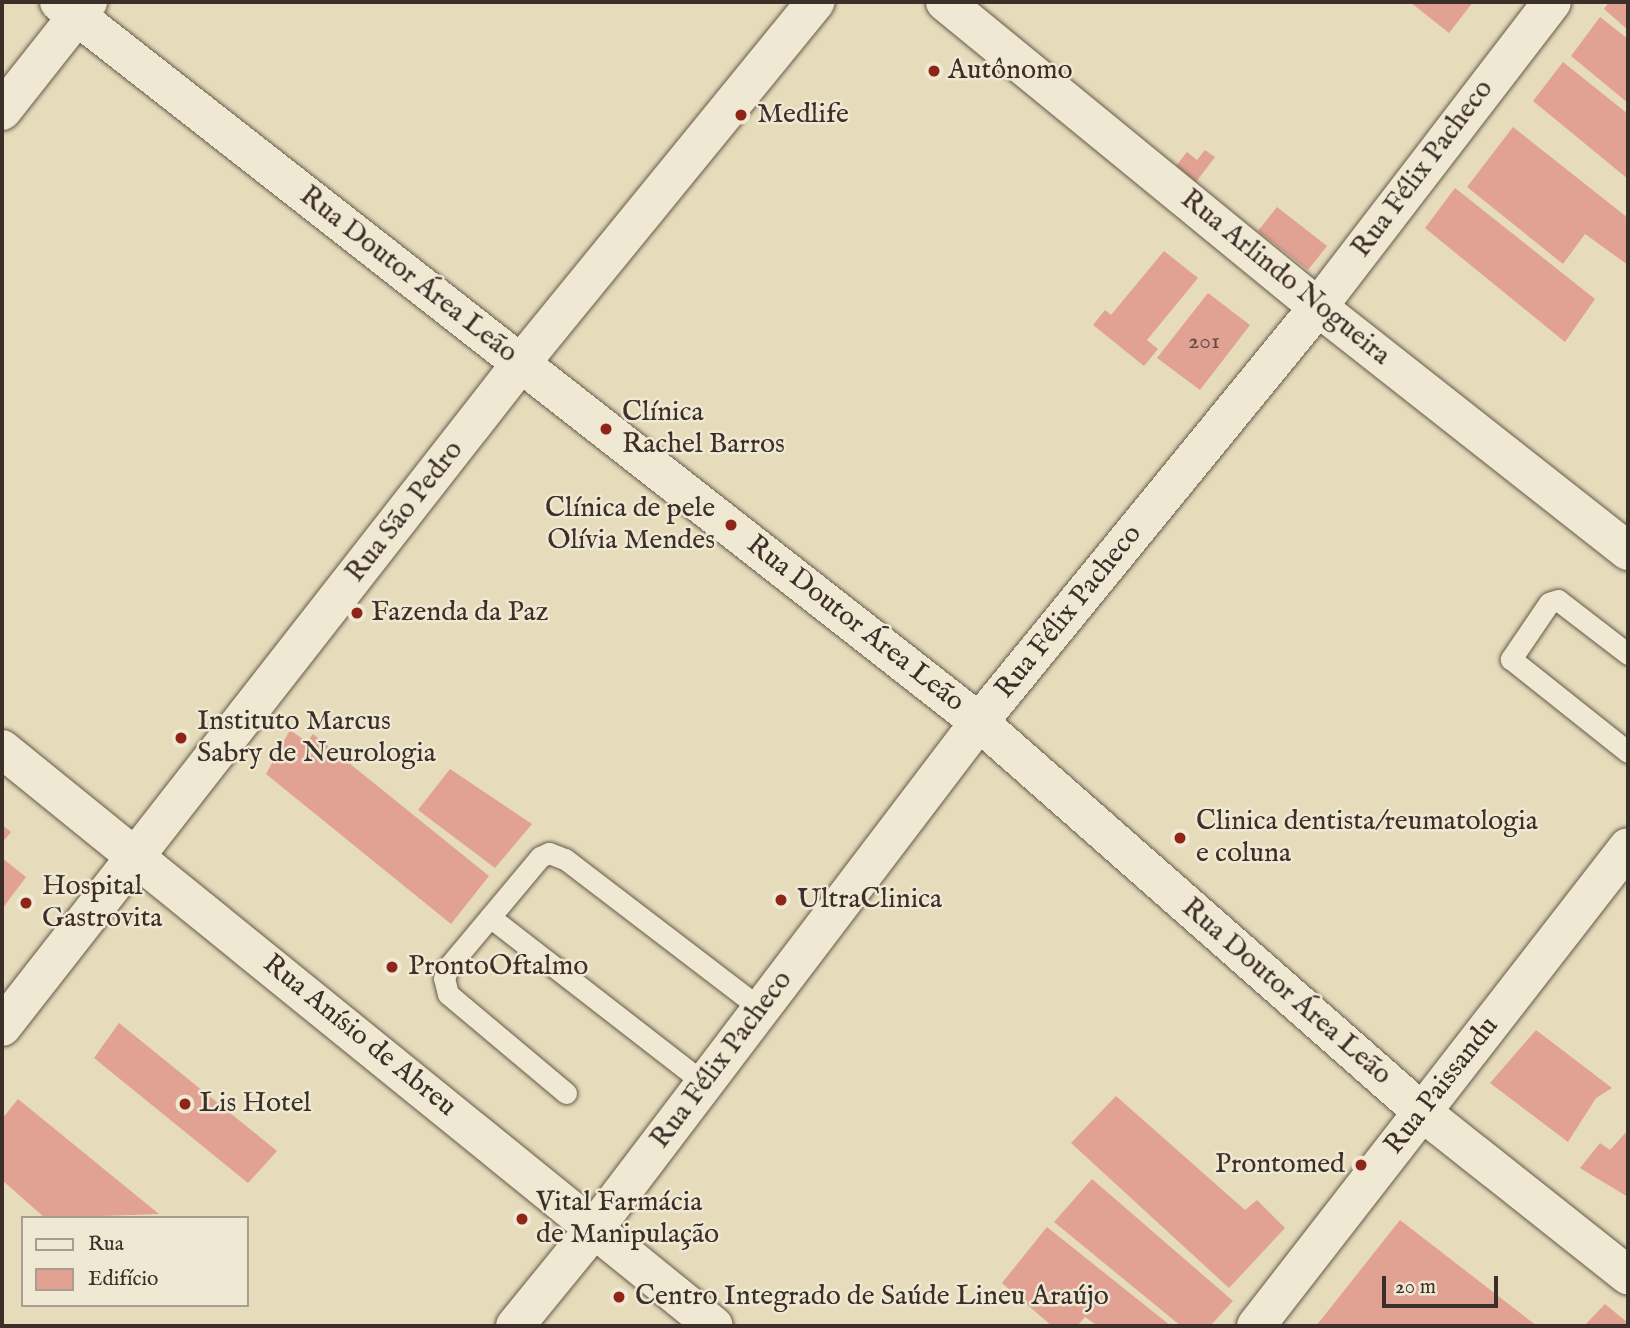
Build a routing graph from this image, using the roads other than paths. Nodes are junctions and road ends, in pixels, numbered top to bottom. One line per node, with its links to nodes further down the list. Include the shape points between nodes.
1 (815, 2): 7 (street, Rua São Pedro)
2 (945, 2): 6 (street, Rua Arlindo Nogueira)
3 (1552, 2): 6 (street, Rua Félix Pacheco)
4 (74, 6): 5 (street); 7 (street, Rua Doutor Área Leão)
5 (2, 111)
6 (1318, 307): 8 (street, Rua Arlindo Nogueira); 10 (street, Rua Félix Pacheco)
7 (521, 363): 10 (street, Rua Doutor Área Leão); 14 (street, Rua São Pedro)
8 (1628, 551)
9 (1628, 654): 12 (lane, via 1558,600 1549,603 1511,659)
10 (979, 722): 16 (street, Rua Félix Pacheco); 20 (street, Rua Doutor Área Leão)
11 (2, 749): 14 (street, Rua Anísio de Abreu)
12 (1628, 752)
13 (1628, 847): 20 (street, Rua Paissandu)
14 (138, 856): 17 (street, Rua São Pedro); 21 (street, Rua Anísio de Abreu)
15 (490, 917): 16 (lane, via 548,853 565,859); 18 (lane); 19 (lane, via 449,966 444,978 448,994)
16 (761, 1009): 18 (street, Rua Félix Pacheco)
17 (2, 1027)
18 (705, 1084): 21 (street, Rua Félix Pacheco)
19 (566, 1093)
20 (1422, 1112): 22 (street, Rua Doutor Área Leão); 25 (street, Rua Paissandu)
21 (594, 1229): 23 (street, Rua Félix Pacheco); 24 (street, Rua Anísio de Abreu)
22 (1628, 1275)
23 (515, 1326)
24 (714, 1326)
25 (1256, 1326)

